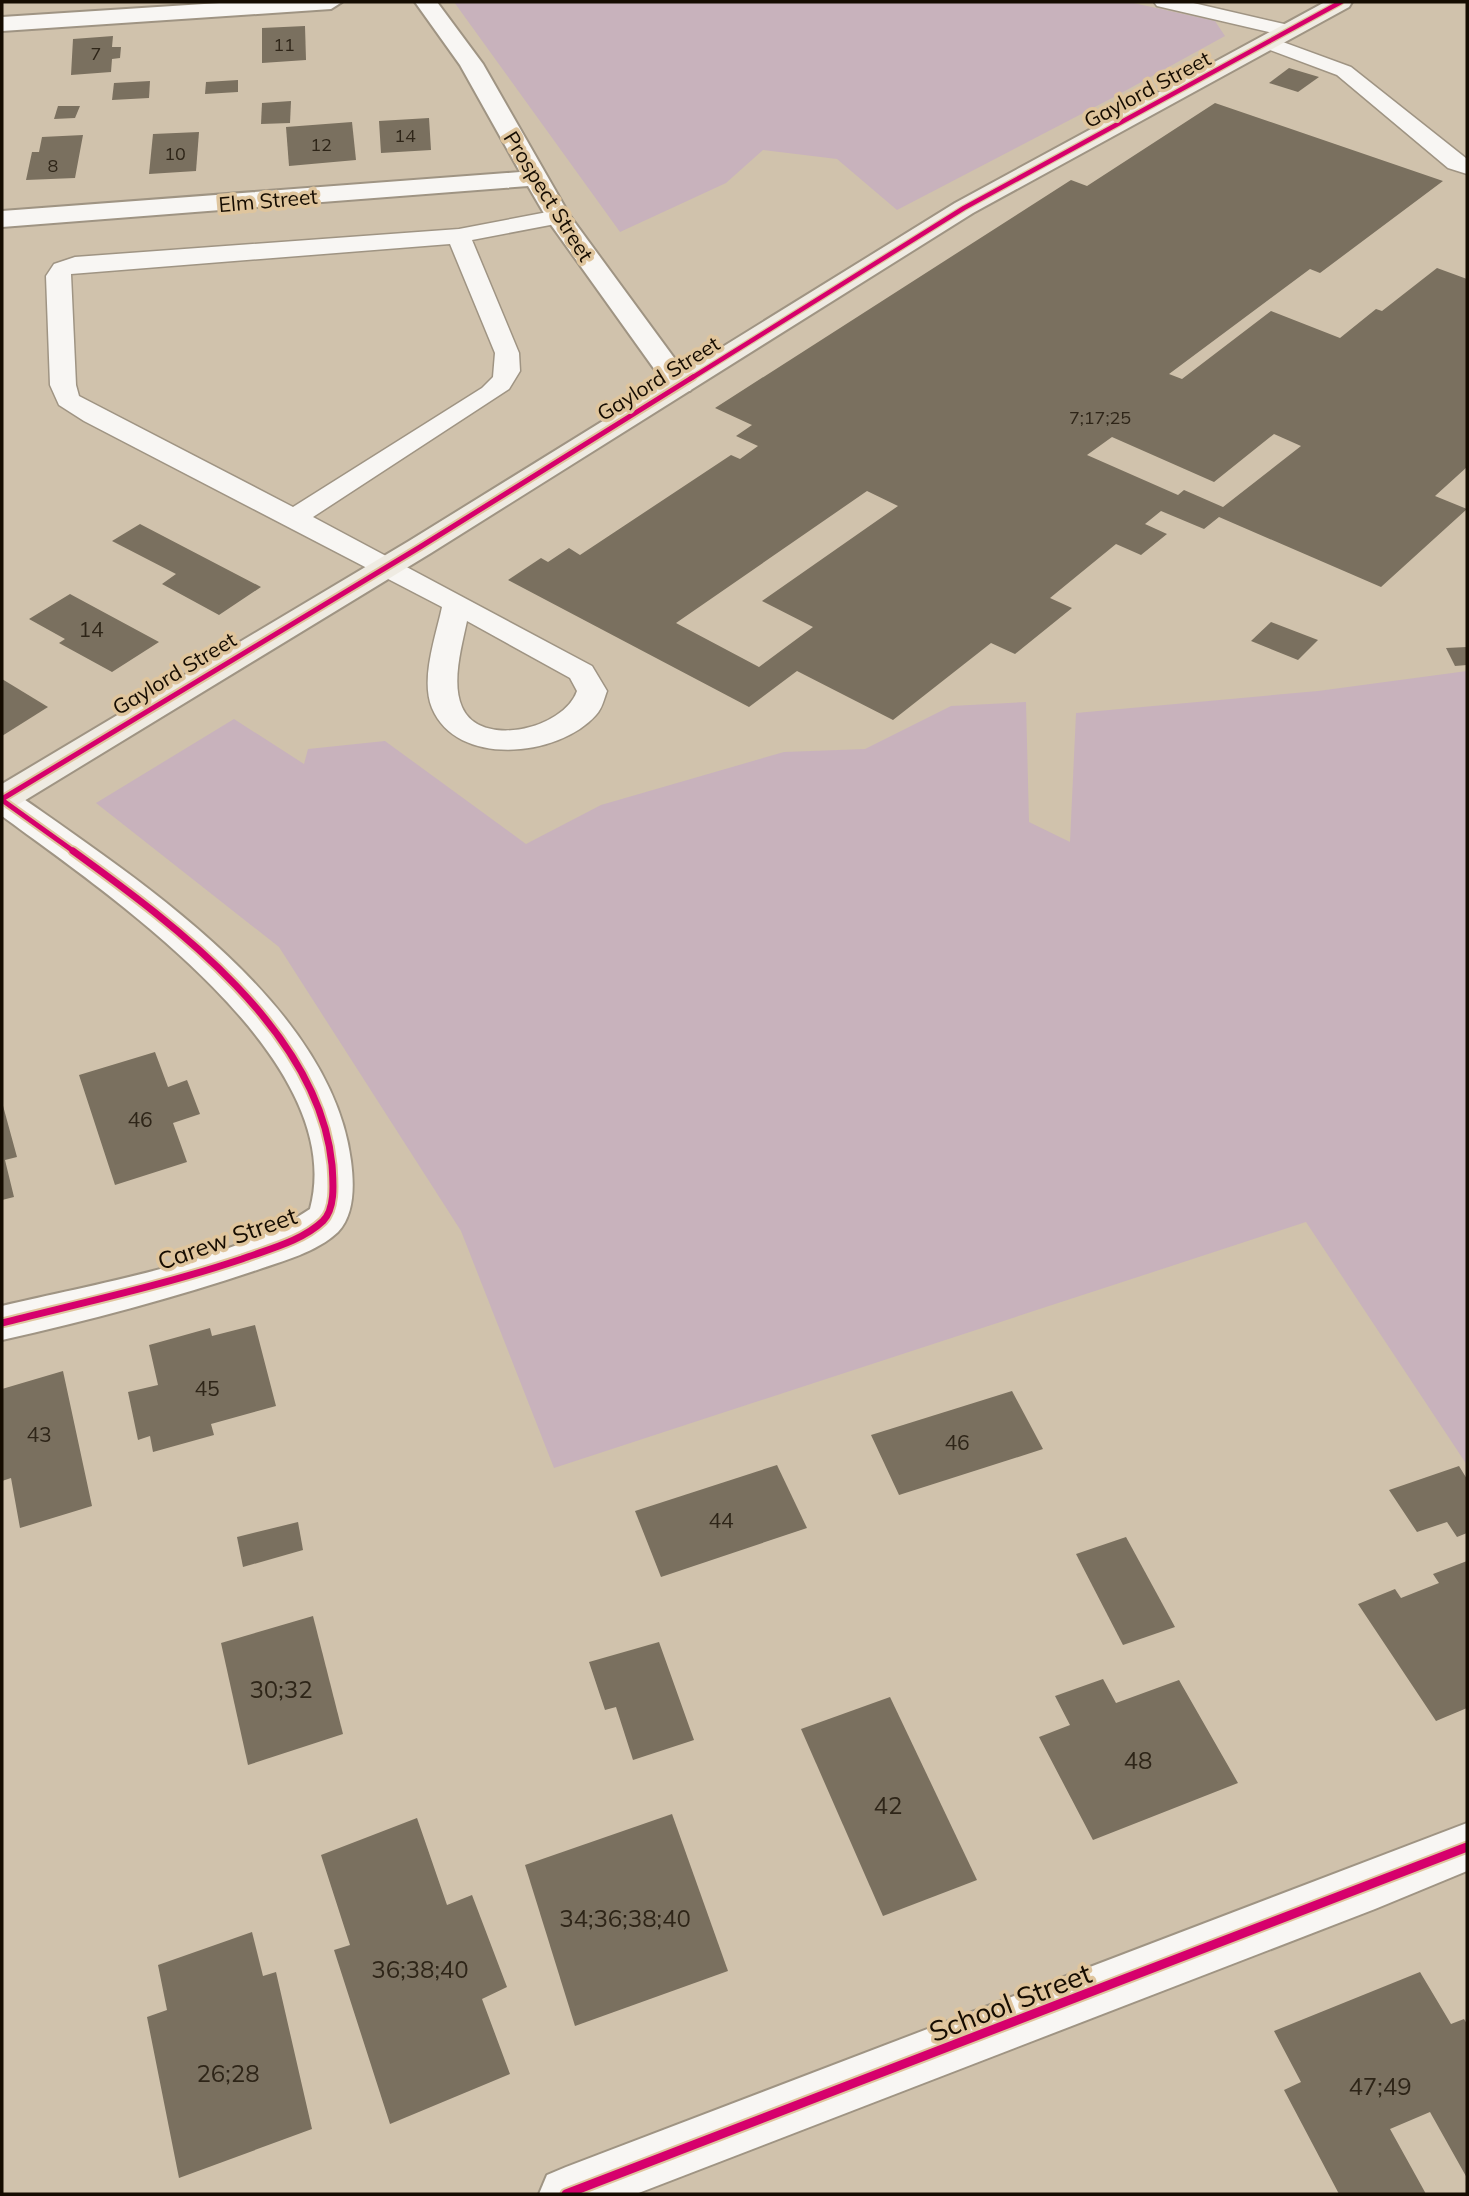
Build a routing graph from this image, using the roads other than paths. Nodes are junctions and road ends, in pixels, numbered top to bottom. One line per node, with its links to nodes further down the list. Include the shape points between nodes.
1 (331, 2): 5 (street)
2 (426, 2): 8 (street, Prospect Street, via 471,64)
3 (1164, 2): 6 (lane)
4 (1341, 2): 6 (street, Gaylord Street)
5 (2, 24)
6 (1279, 37): 7 (lane, via 1344,71 1456,163); 12 (street, Gaylord Street, via 1013,179)
7 (1467, 167)
8 (534, 178): 9 (street, Prospect Street); 10 (street, Elm Street)
9 (558, 217): 11 (lane); 12 (street, Prospect Street)
10 (2, 219)
11 (459, 236): 13 (lane, via 508,353 511,368 505,380); 13 (lane, via 110,261 62,269 58,276 63,385 68,400)
12 (680, 385): 14 (street, Gaylord Street)
13 (294, 518): 14 (lane)
14 (388, 566): 15 (lane); 16 (street, Gaylord Street)
15 (456, 606): 15 (lane, via 509,630 588,679 589,700 571,724 540,737 503,739 465,729 453,719 444,694)
16 (2, 800): 17 (street, Carew Street, via 164,922 246,998 281,1041 304,1080 324,1122 332,1169 331,1204 325,1220 302,1236 206,1269)
17 (2, 1323)
18 (1467, 1847): 19 (street, School Street)
19 (566, 2194)

